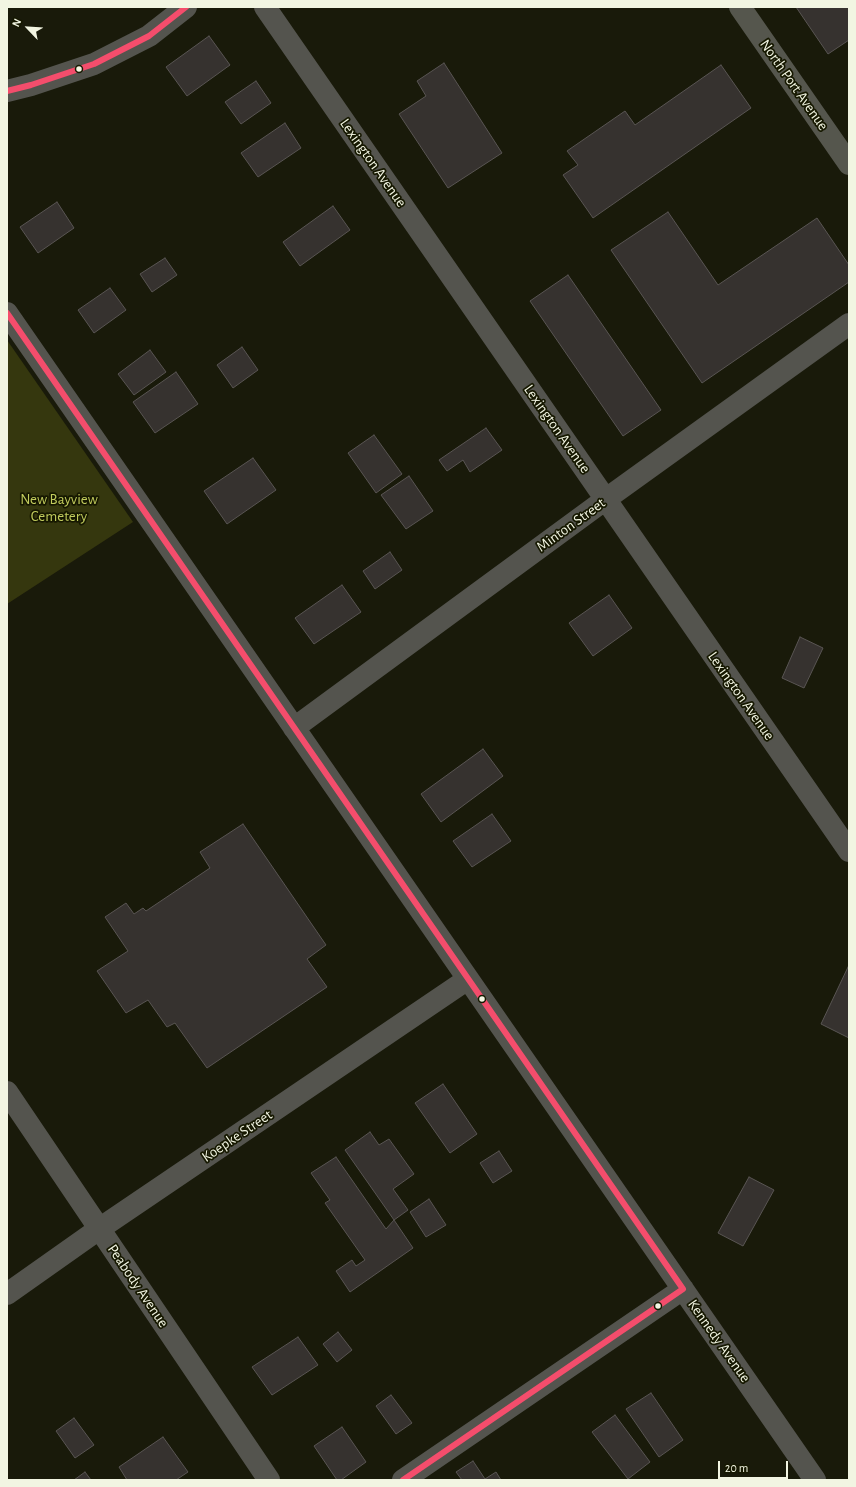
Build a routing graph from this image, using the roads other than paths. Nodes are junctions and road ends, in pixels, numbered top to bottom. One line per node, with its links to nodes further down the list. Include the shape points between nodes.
1 (186, 7): 4 (street, via 149,36 94,64)
2 (265, 7): 8 (street, Lexington Avenue)
3 (740, 7): 5 (main road, North Port Avenue)
4 (7, 91)
5 (849, 164)
6 (7, 314): 9 (street, Kennedy Avenue)
7 (849, 324): 8 (street, Minton Street)
8 (606, 499): 9 (street, Minton Street); 10 (street, Lexington Avenue)
9 (294, 728): 11 (street, Kennedy Avenue)
10 (849, 851)
11 (468, 979): 13 (street, Koepke Street); 14 (street, Kennedy Avenue)
12 (7, 1092): 13 (street, Peabody Avenue)
13 (99, 1229): 15 (street, Koepke Street); 16 (street, Peabody Avenue)
14 (683, 1289): 17 (street); 18 (street, Kennedy Avenue)
15 (7, 1294)
16 (269, 1480)
17 (403, 1480)
18 (816, 1480)

